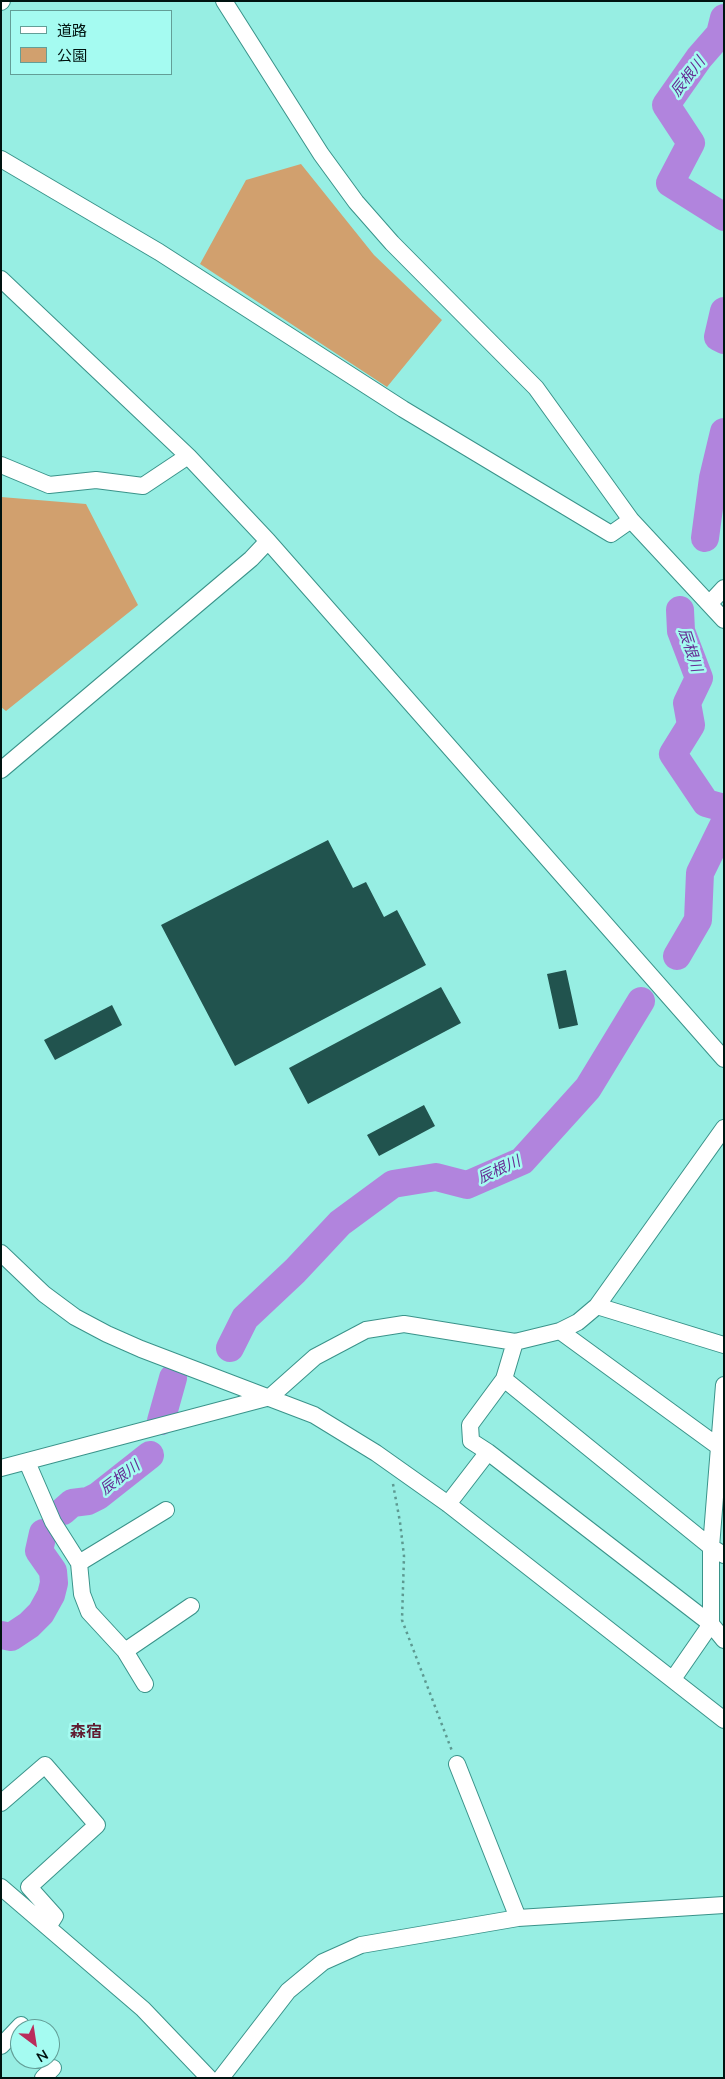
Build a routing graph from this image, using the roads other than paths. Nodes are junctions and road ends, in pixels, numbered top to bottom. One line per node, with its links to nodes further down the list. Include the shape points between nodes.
1 (224, 1): 6 (street, via 321,154 356,202 392,243 536,388)
2 (1, 159): 6 (street, via 159,252 403,409 611,534)
3 (1, 279): 4 (street)
4 (188, 456): 5 (street, via 143,486 96,480 49,485); 7 (street)
5 (1, 465)
6 (631, 520): 9 (street)
7 (268, 541): 11 (street, via 251,559); 12 (street)
8 (724, 588): 9 (street)
9 (710, 604): 10 (street)
10 (724, 620)
11 (1, 770)
12 (724, 1060)
13 (724, 1128): 15 (street)
14 (1, 1253): 21 (street, via 44,1294 83,1321 141,1349)
15 (597, 1306): 16 (street); 18 (street)
16 (560, 1332): 17 (street); 22 (street)
17 (516, 1342): 19 (street); 21 (street, via 404,1324 366,1330 315,1357)
18 (724, 1345)
19 (504, 1379): 23 (street, via 470,1425 471,1442); 29 (street)
20 (724, 1385): 22 (street)
21 (270, 1398): 24 (street); 27 (street, via 314,1415 394,1465)
22 (720, 1447): 26 (street)
23 (488, 1452): 27 (street); 32 (street)
24 (27, 1462): 25 (street); 30 (street, via 53,1522)
25 (1, 1468)
26 (721, 1476): 29 (street)
27 (448, 1504): 35 (street)
28 (166, 1510): 30 (street)
29 (717, 1551): 32 (street)
30 (79, 1562): 34 (street, via 82,1594 89,1612)
31 (192, 1606): 34 (street)
32 (711, 1624): 33 (street); 35 (street)
33 (724, 1640)
34 (125, 1652): 36 (street)
35 (672, 1679): 37 (street)
36 (145, 1684)
37 (724, 1720)
38 (457, 1764): 42 (street)
39 (1, 1803): 43 (street, via 45,1766 97,1825 29,1887 55,1916)
40 (1, 1887): 43 (street)
41 (724, 1905): 42 (street)
42 (518, 1918): 47 (street, via 361,1945 323,1962 288,1991)
43 (48, 1927): 46 (street, via 143,2010)
44 (10, 2037): 45 (street)
45 (1, 2046)
46 (209, 2078)
47 (221, 2078)

